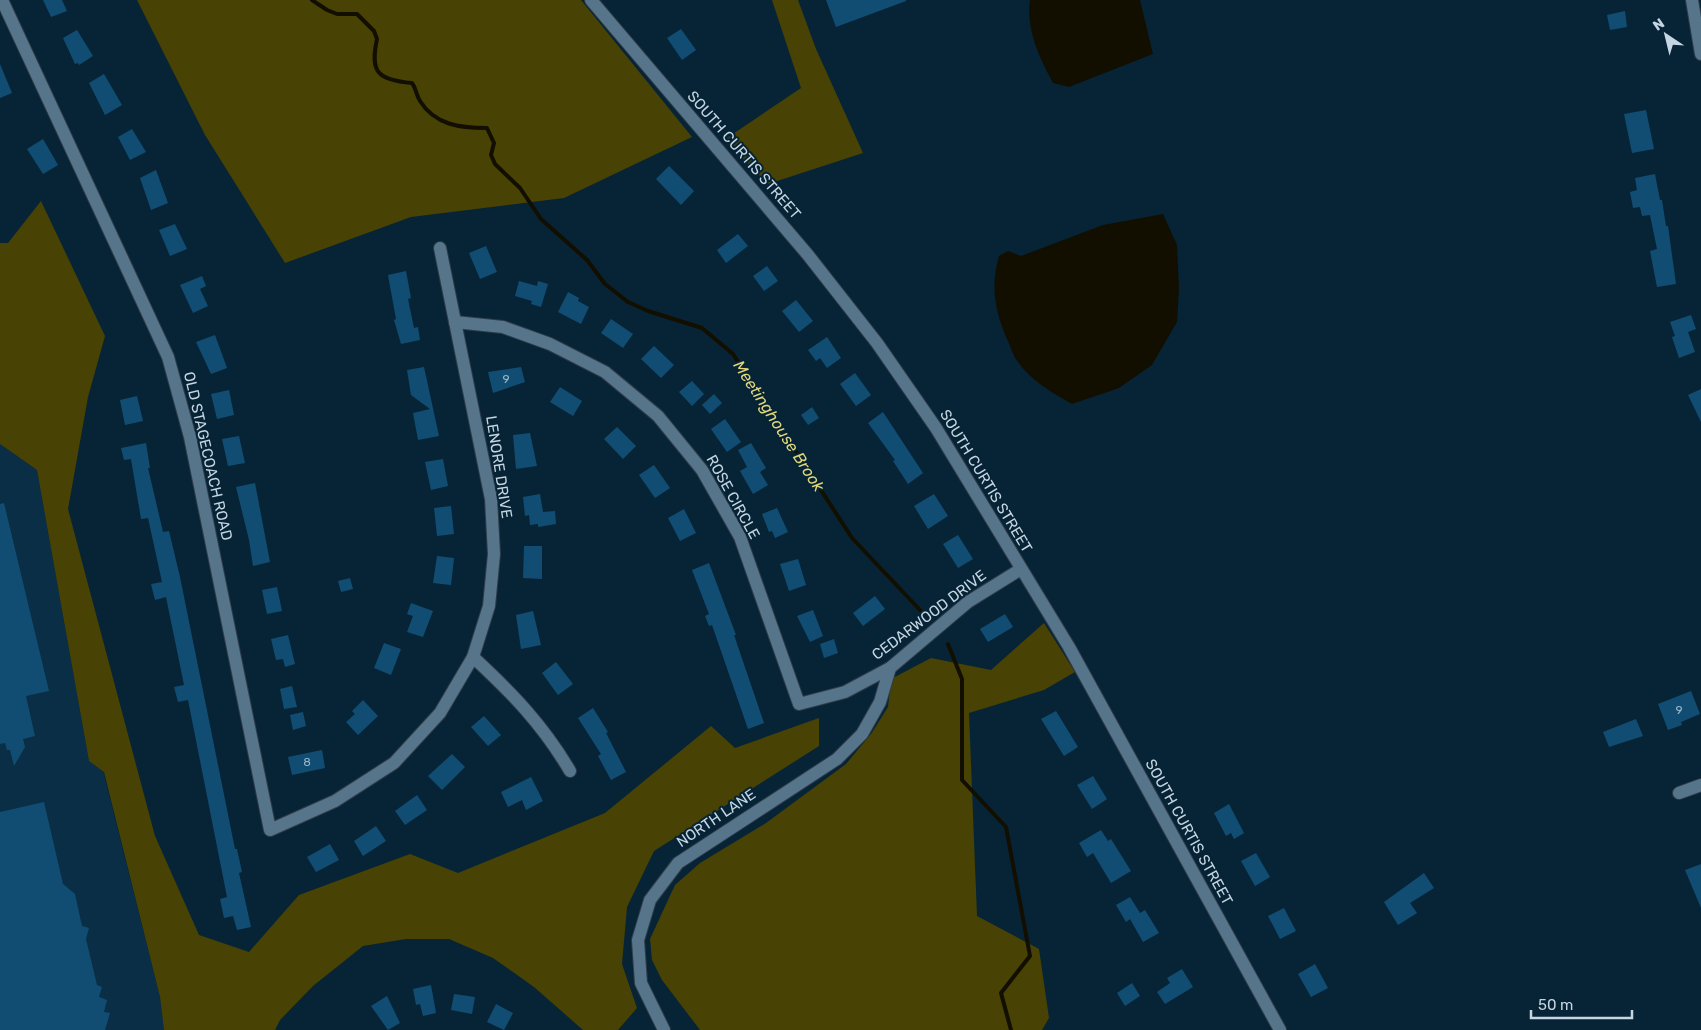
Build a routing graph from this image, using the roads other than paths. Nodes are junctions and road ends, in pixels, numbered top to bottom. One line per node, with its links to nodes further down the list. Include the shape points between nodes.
1 (2, 0): 14 (street, OLD STAGECOACH ROAD, via 168,357 190,437)
2 (591, 0): 7 (street, SOUTH CURTIS STREET, via 808,255 877,343 936,428)
3 (1692, 0): 4 (street)
4 (1701, 54)
5 (440, 248): 6 (street, LENORE DRIVE)
6 (455, 322): 8 (street, LENORE DRIVE, via 491,499 494,554 489,606); 10 (street, ROSE CIRCLE, via 503,327 550,344 605,372 658,416 702,470 740,537)
7 (1021, 569): 9 (street, CEDARWOOD DRIVE, via 968,602); 16 (street, SOUTH CURTIS STREET, via 1069,647)
8 (473, 657): 11 (street, via 518,699 558,749); 14 (street, LENORE DRIVE, via 440,713 394,763 335,800)
9 (890, 668): 10 (street, CEDARWOOD DRIVE, via 845,692); 15 (street, NORTH LANE, via 880,702 862,734 837,759 678,863 650,900 638,940 641,983)
10 (799, 704)
11 (570, 771)
12 (1701, 785): 13 (street)
13 (1679, 793)
14 (270, 830)
15 (664, 1030)
16 (1280, 1030)

